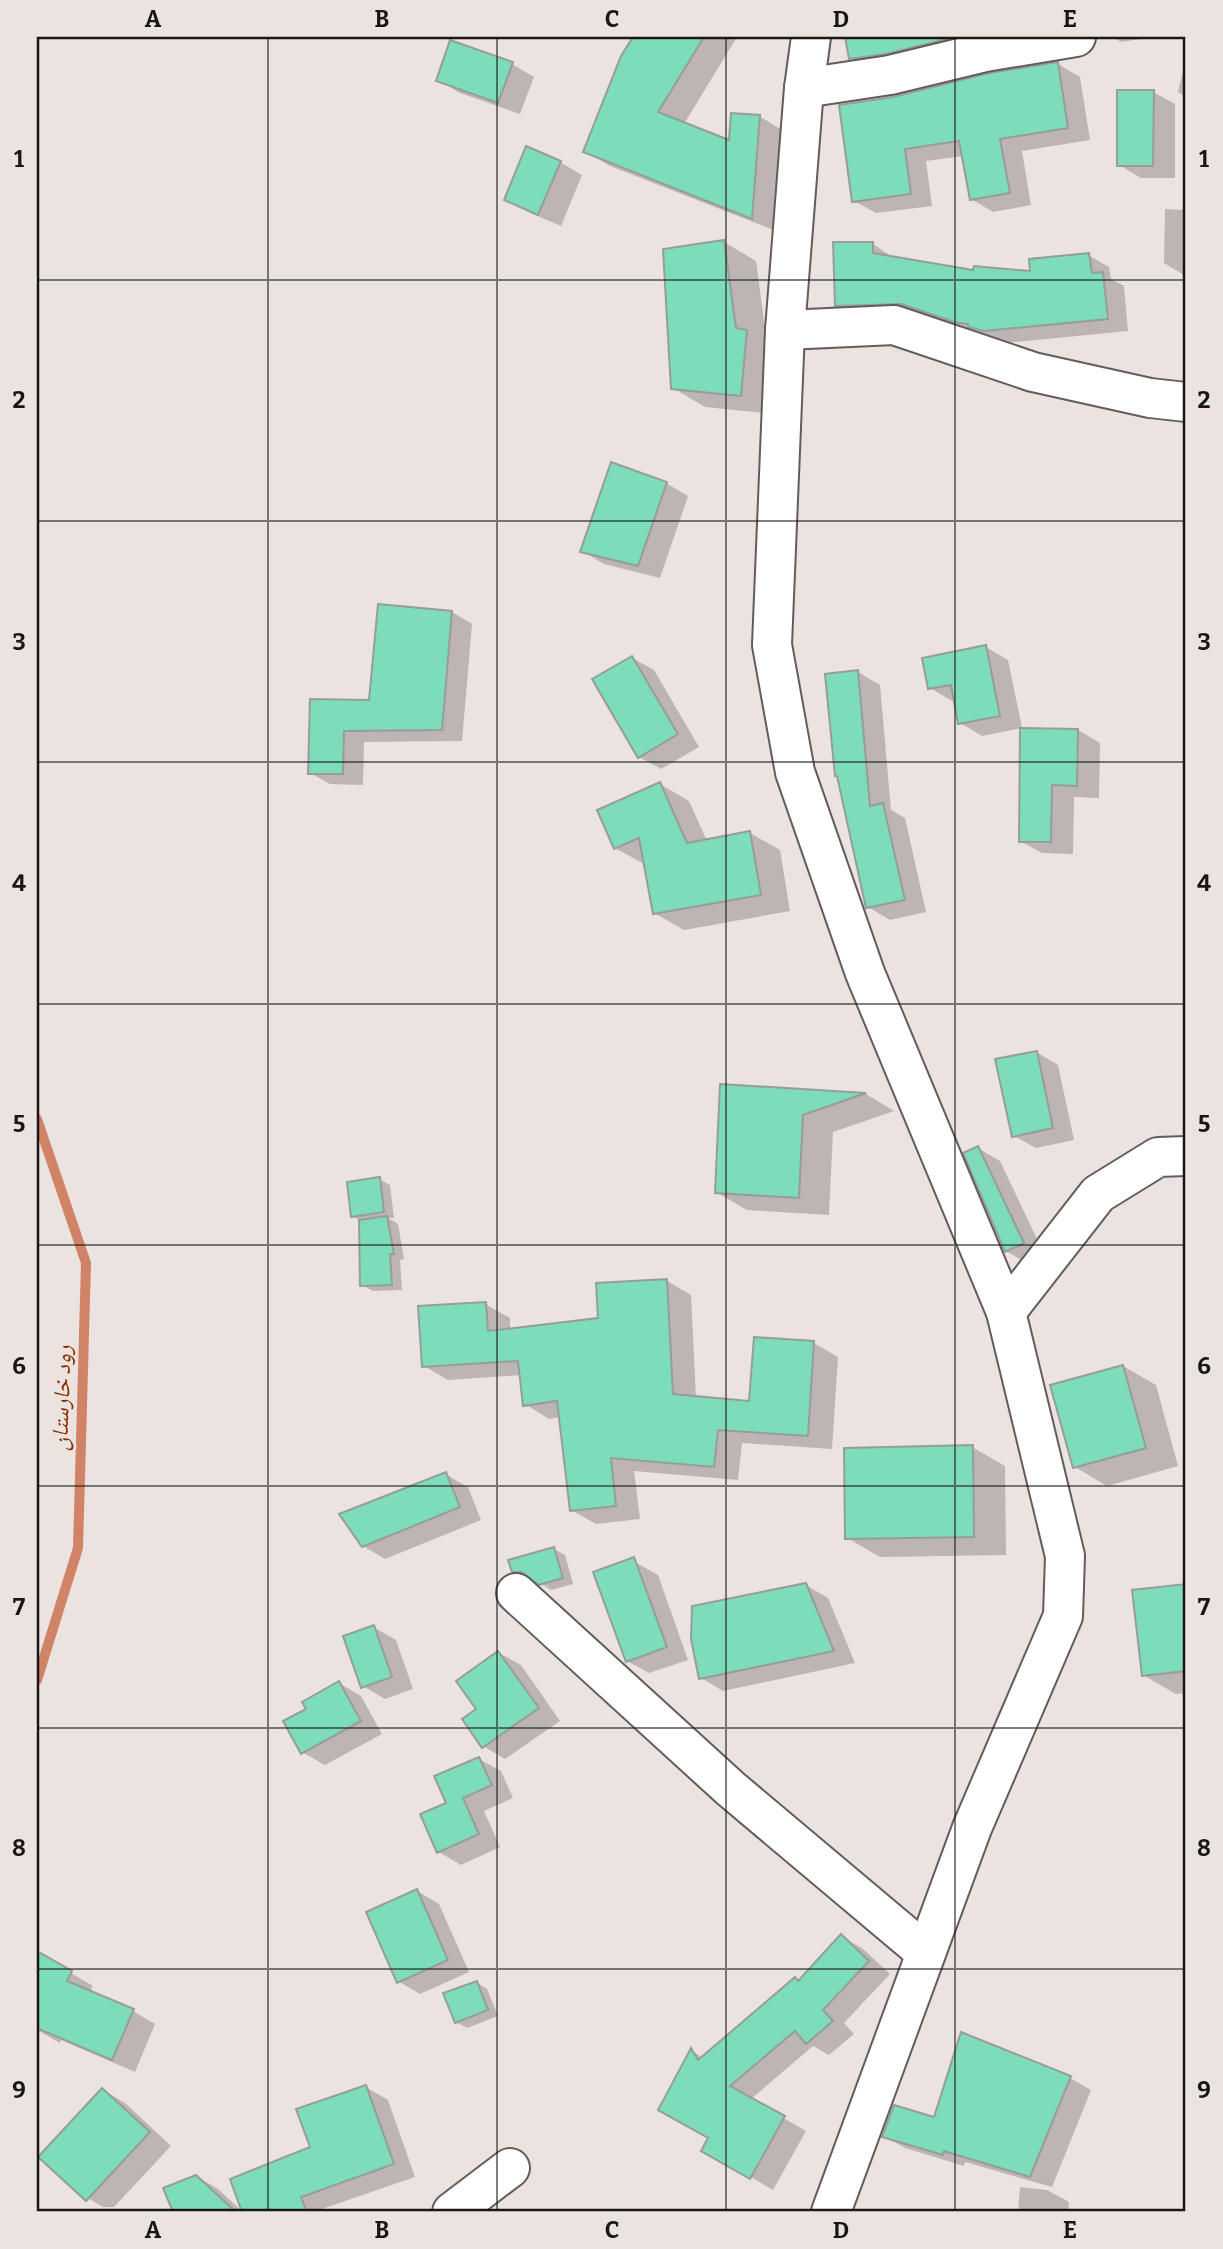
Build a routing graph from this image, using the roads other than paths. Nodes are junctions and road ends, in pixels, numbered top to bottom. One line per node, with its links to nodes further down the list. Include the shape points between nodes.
1 (811, 37): 3 (street)
2 (1076, 37): 3 (street)
3 (804, 88): 4 (street)
4 (785, 330): 5 (street, via 894,326 1033,372); 7 (street, via 772,645 795,772 865,972)
5 (1186, 402)
6 (1186, 1156): 7 (street, via 1158,1157 1098,1194)
7 (1006, 1312): 9 (street, via 1065,1556 1063,1616 972,1828)
8 (516, 1594): 9 (street, via 731,1789)
9 (926, 1953): 12 (street)
10 (510, 2168): 11 (street)
11 (452, 2212)
12 (831, 2212)

